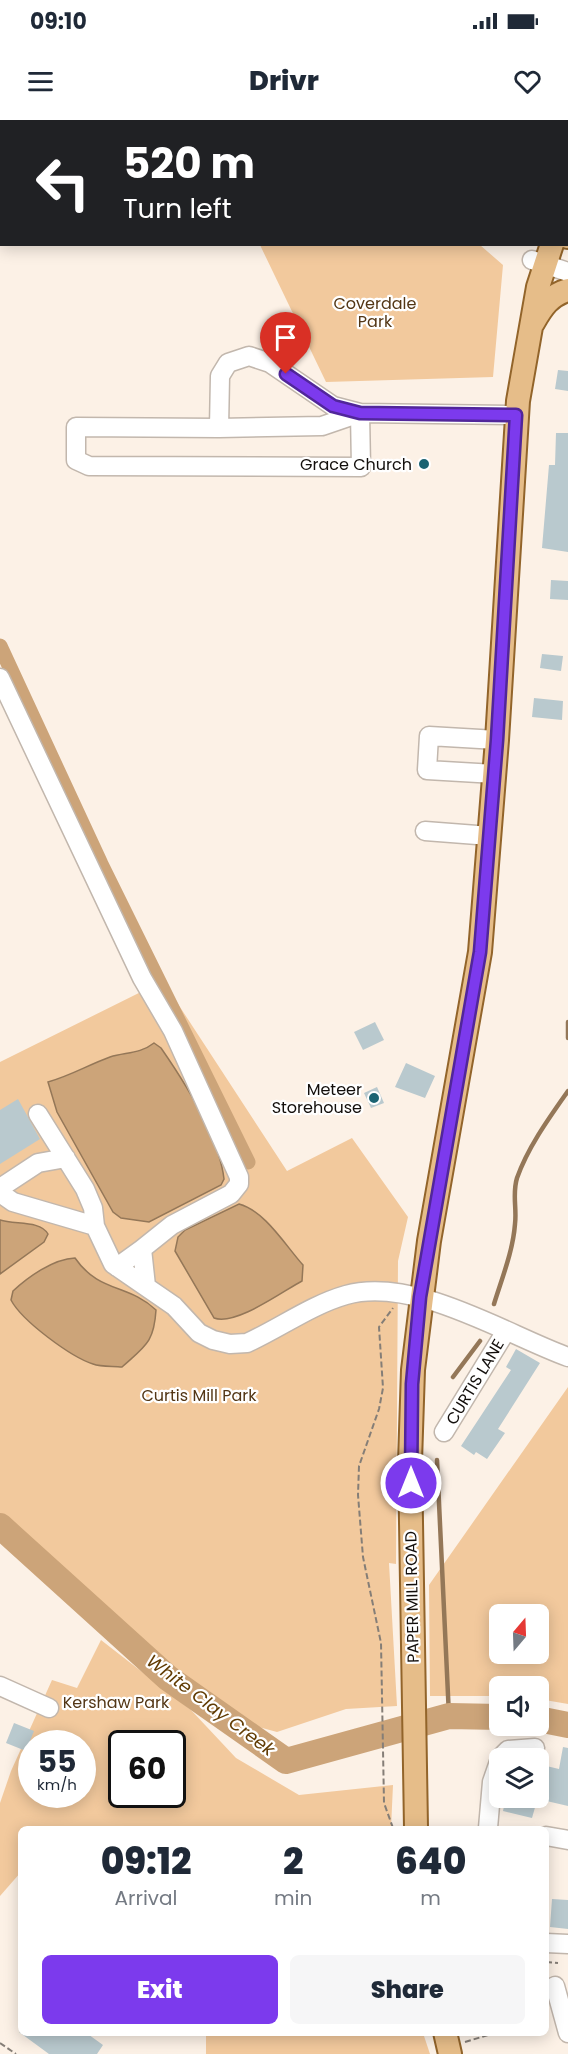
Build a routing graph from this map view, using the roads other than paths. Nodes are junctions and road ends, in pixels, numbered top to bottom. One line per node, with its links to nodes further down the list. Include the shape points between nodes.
1 (541, 253): 2 (street); 4 (main road, PAPER MILL ROAD); 5 (main road, PAPER MILL ROAD, via 515,330 510,386)
2 (568, 272)
3 (568, 290): 4 (main road, via 543,306)
4 (528, 332): 5 (main road, PAPER MILL ROAD)
5 (517, 408): 6 (street); 9 (main road, PAPER MILL ROAD)
6 (360, 413): 7 (street, via 322,426); 7 (street, via 333,406 270,363 249,356 228,363 220,376); 7 (street, via 361,467 89,466 76,460 76,428)
7 (219, 428)
8 (0, 678): 18 (street, via 137,969 173,1030 239,1177 231,1194 172,1225)
9 (497, 740): 10 (main road, PAPER MILL ROAD); 10 (street, via 429,736 427,770)
10 (495, 774): 12 (main road, PAPER MILL ROAD)
11 (425, 831): 12 (street)
12 (490, 836): 21 (main road, PAPER MILL ROAD, via 475,990)
13 (38, 1114): 14 (street)
14 (66, 1158): 15 (street, via 38,1163); 17 (street, via 89,1198)
15 (0, 1188)
16 (0, 1193): 17 (street, via 13,1202)
17 (95, 1226): 19 (street)
18 (142, 1249): 19 (street); 20 (street)
19 (117, 1267): 20 (street)
20 (146, 1286): 21 (street, via 174,1306 199,1333 230,1344 247,1343 354,1293)
21 (420, 1297): 22 (street); 28 (main road, PAPER MILL ROAD, via 410,1432)
22 (506, 1331): 23 (street); 24 (street, CURTIS LANE)
23 (568, 1357)
24 (444, 1432)
25 (0, 1686): 26 (street)
26 (49, 1708)
27 (490, 1808): 29 (street)
28 (417, 1826)
29 (488, 1826)
30 (549, 1837): 31 (street)
31 (568, 1840)
32 (549, 1943): 33 (street)
33 (568, 1944)
34 (555, 1986): 35 (street)
35 (568, 2033)

